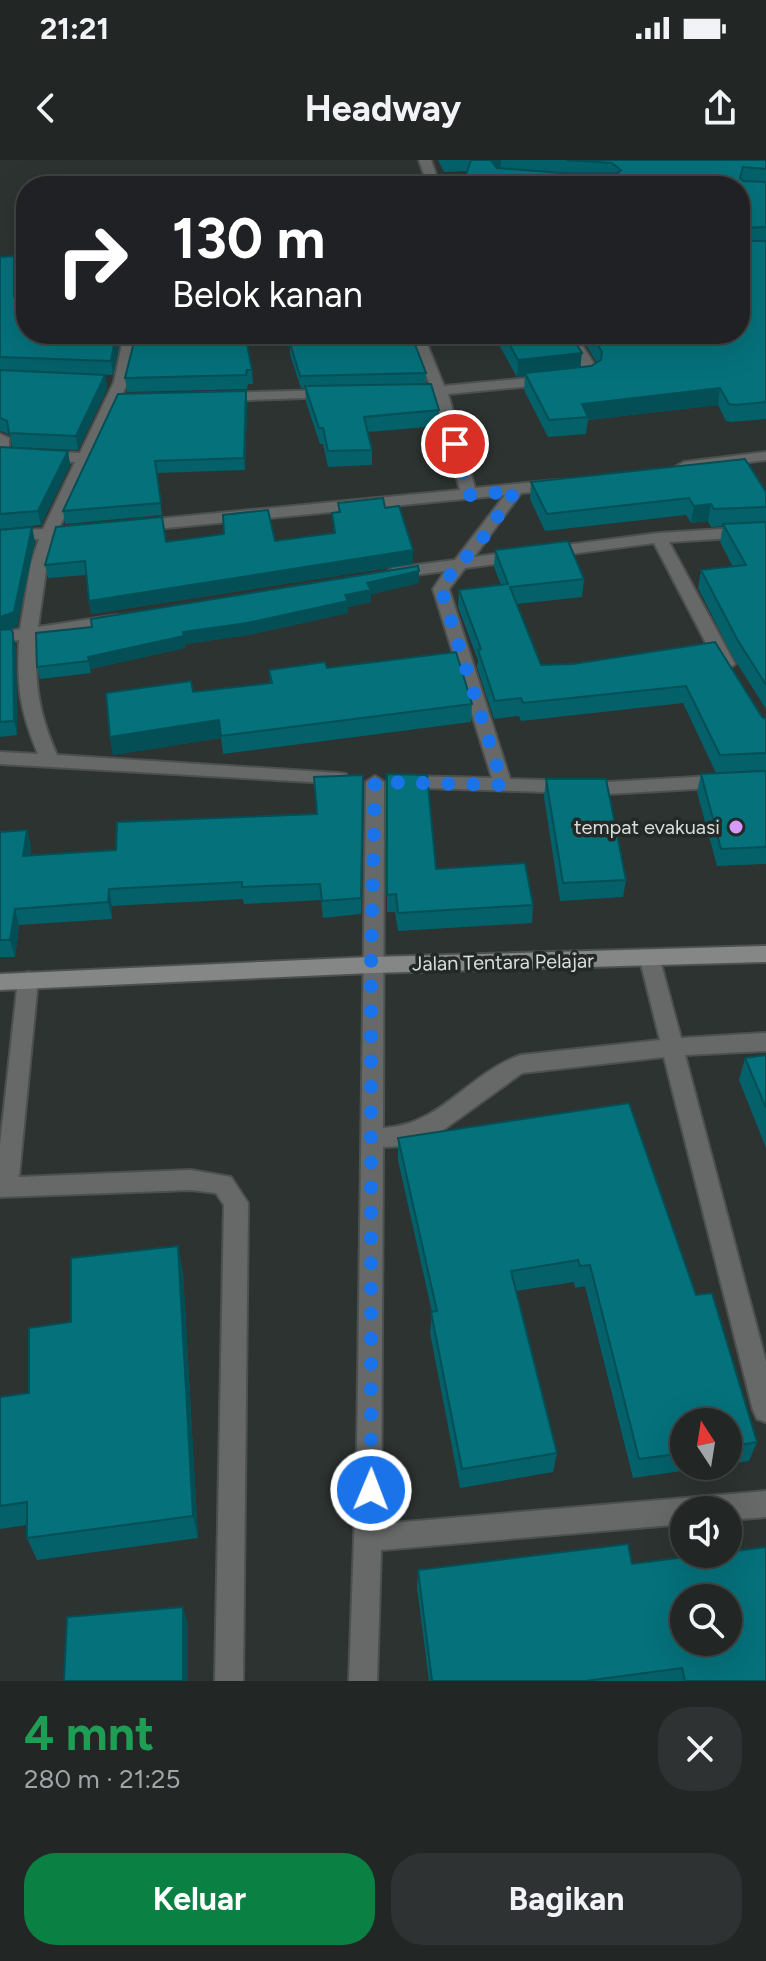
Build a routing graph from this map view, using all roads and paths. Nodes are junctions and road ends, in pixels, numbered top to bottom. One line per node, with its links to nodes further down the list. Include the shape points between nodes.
1 (128, 344): 10 (street, via 115,382 120,399)
2 (420, 344): 4 (street)
3 (574, 344): 4 (street, via 591,373)
4 (440, 392): 5 (street); 14 (street)
5 (395, 393)
6 (351, 394): 7 (street)
7 (208, 398)
8 (2, 438): 10 (street, via 3,454)
9 (766, 456): 11 (street)
10 (85, 458): 16 (street)
11 (663, 470)
12 (574, 482): 13 (street)
13 (507, 492): 14 (street); 19 (street, via 482,539)
14 (475, 495): 16 (street)
15 (766, 531): 18 (street)
16 (49, 533): 17 (street); 22 (street)
17 (0, 537)
18 (659, 538): 19 (street); 24 (street)
19 (451, 566): 20 (street); 29 (street, via 441,589)
20 (370, 577)
21 (137, 617): 22 (street)
22 (28, 635): 23 (street); 26 (street, via 26,682 32,718)
23 (0, 638)
24 (735, 679)
25 (0, 758): 26 (street)
26 (50, 760): 28 (street)
27 (766, 779): 29 (street, via 608,788)
28 (375, 782): 29 (street); 32 (street)
29 (503, 785)
30 (766, 954): 31 (main road, Jalan Tentara Pelajar)
31 (650, 960): 32 (main road, Jalan Tentara Pelajar); 36 (street)
32 (371, 965): 33 (main road, Jalan Tentara Pelajar); 37 (street)
33 (28, 980): 34 (main road, Jalan Tentara Pelajar); 38 (street)
34 (0, 982)
35 (766, 1042): 36 (street)
36 (672, 1047): 37 (street, via 513,1066 424,1131); 39 (street)
37 (371, 1138): 43 (street)
38 (4, 1187): 44 (street, via 191,1180 223,1184 236,1203)
39 (766, 1410)
40 (766, 1504): 41 (street)
41 (742, 1506)
42 (670, 1512): 43 (street)
43 (369, 1538): 45 (street)
44 (229, 1681)
45 (363, 1681)

